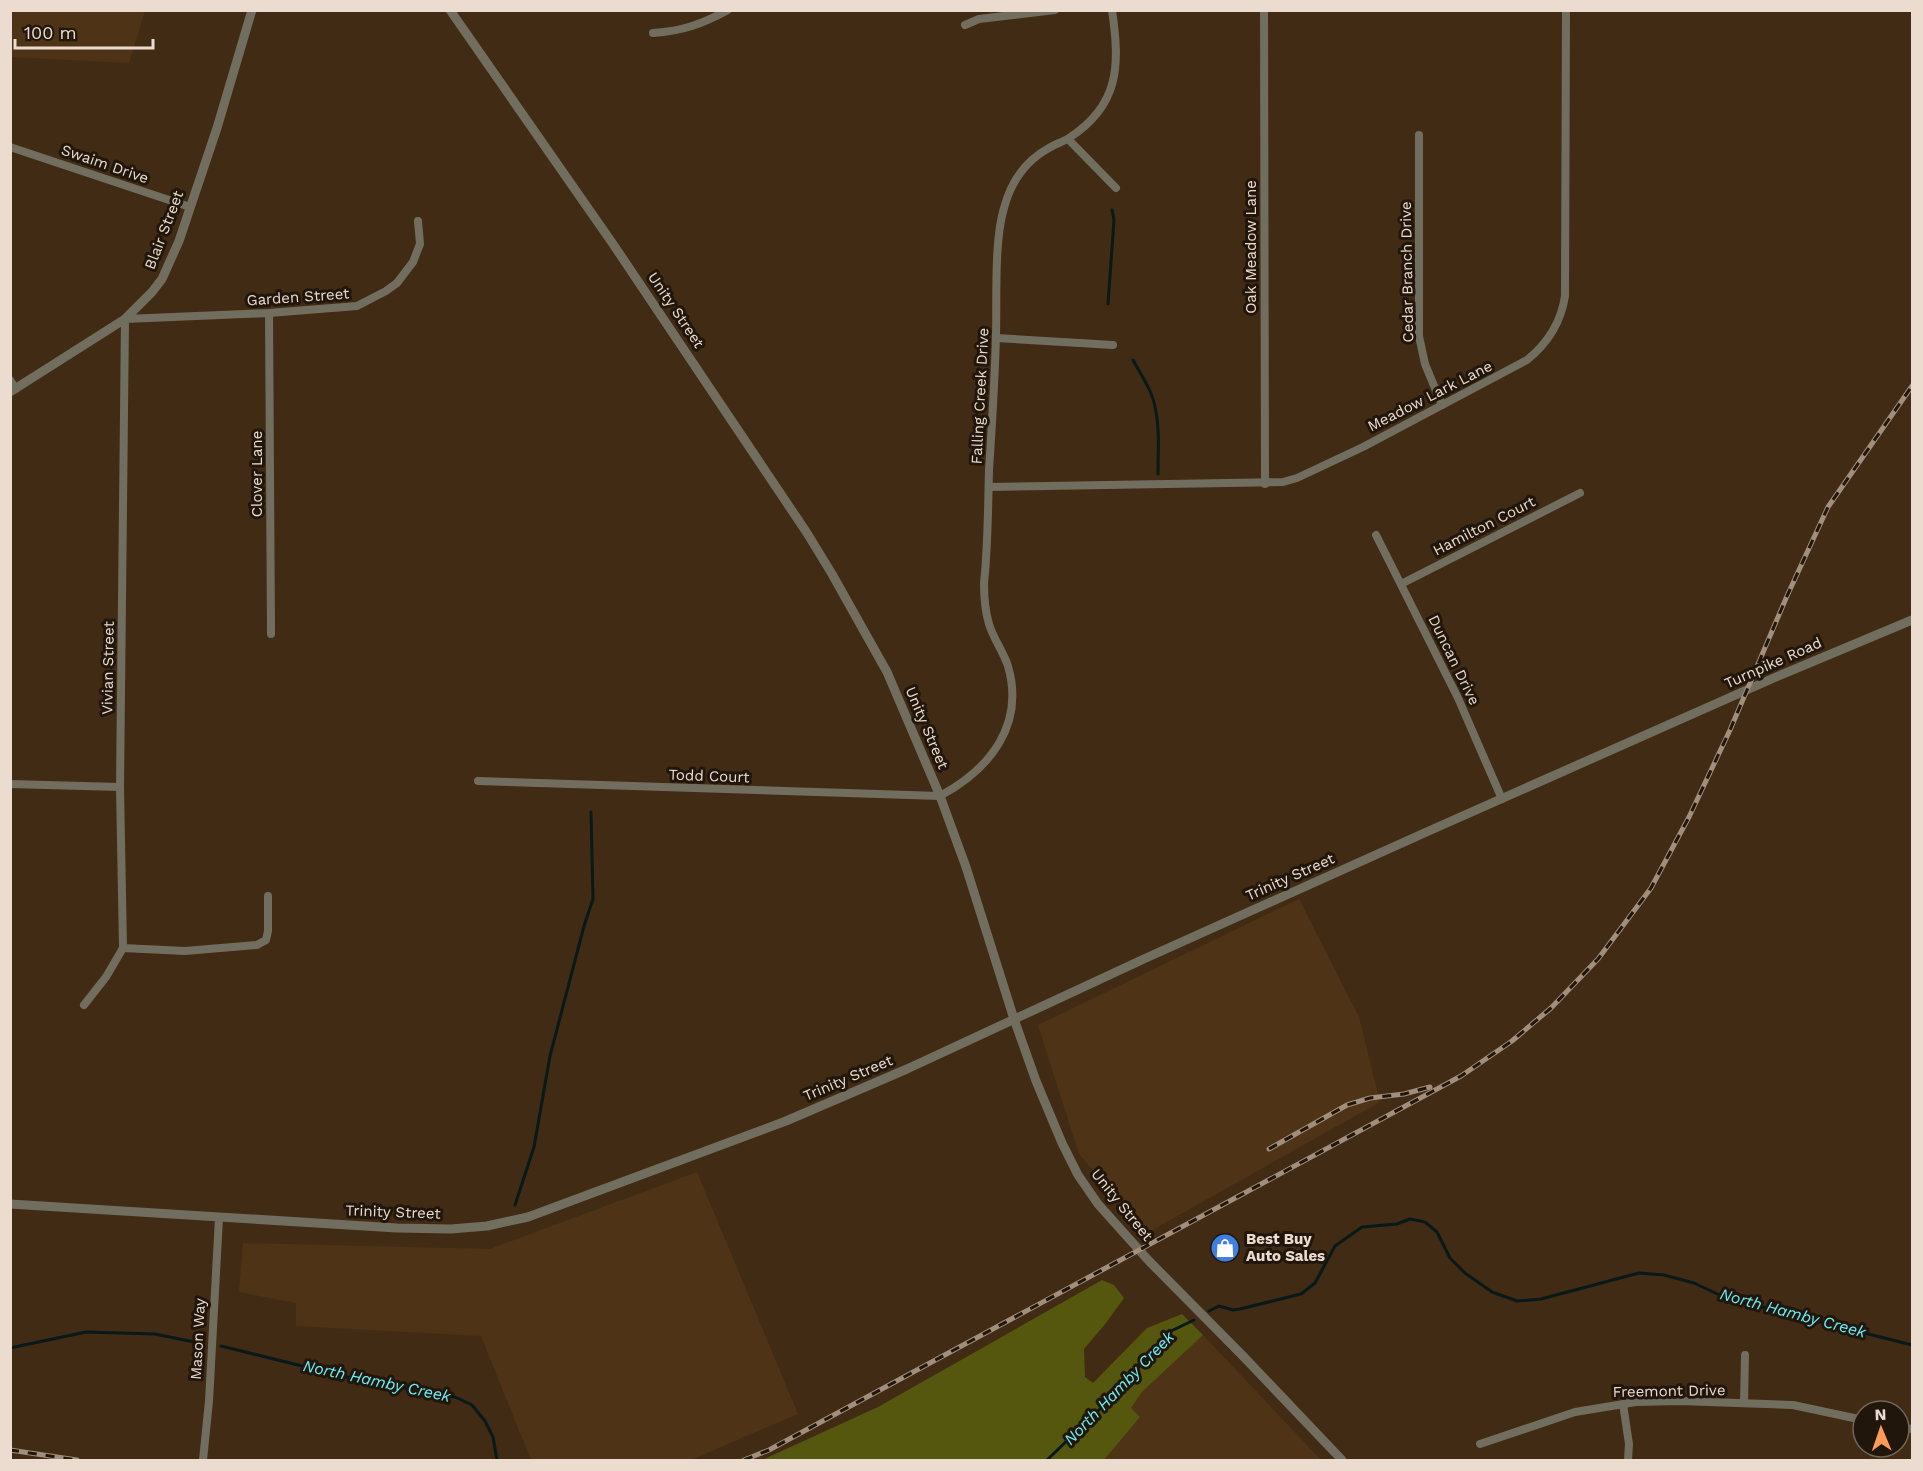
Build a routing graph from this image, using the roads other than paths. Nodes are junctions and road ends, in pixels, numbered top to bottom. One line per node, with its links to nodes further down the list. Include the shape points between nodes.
1 (252, 10): 14 (street, Blair Street)
2 (450, 10): 34 (street, Unity Street, via 613,244 832,574 887,672)
3 (728, 10): 9 (street, via 680,31)
4 (1054, 10): 8 (street, via 979,19)
5 (1112, 10): 11 (street, Falling Creek Drive, via 1117,47 1109,93 1088,124)
6 (1264, 10): 23 (street, Oak Meadow Lane)
7 (1566, 10): 22 (street, Meadow Lark Lane, via 1563,310 1551,335 1527,360)
8 (965, 25)
9 (653, 33)
10 (1419, 135): 22 (street, Cedar Branch Drive, via 1419,336 1425,364)
11 (1068, 139): 13 (street); 18 (street, Falling Creek Drive, via 1046,149 1025,166 1015,178 1003,210)
12 (10, 147): 14 (street, Swaim Drive)
13 (1116, 188)
14 (190, 207): 17 (street, Blair Street, via 162,279)
15 (418, 221): 16 (street, Garden Street, via 418,253 406,273 386,291 357,306)
16 (269, 313): 17 (street, Garden Street); 29 (street, Clover Lane)
17 (125, 319): 21 (street, Blair Street); 33 (street, Vivian Street)
18 (996, 338): 19 (street); 24 (street, Falling Creek Drive)
19 (1113, 345)
20 (10, 380): 21 (street)
21 (13, 391)
22 (1442, 405): 23 (street, Meadow Lark Lane, via 1297,478)
23 (1265, 484): 24 (street, Meadow Lark Lane)
24 (989, 487): 34 (street, Falling Creek Drive, via 984,603 1007,665 1012,694 1010,711 1006,734 987,760)
25 (1580, 493): 27 (street, Hamilton Court)
26 (1376, 535): 27 (street, Duncan Drive)
27 (1401, 584): 35 (street, Duncan Drive, via 1458,698)
28 (1912, 620): 30 (street, Turnpike Road)
29 (271, 634)
30 (1646, 736): 35 (street, Trinity Street)
31 (478, 781): 34 (street, Todd Court)
32 (10, 784): 33 (street)
33 (120, 787): 37 (street, Vivian Street)
34 (940, 796): 39 (street, Unity Street)
35 (1502, 799): 39 (street, Trinity Street)
36 (268, 896): 37 (street, via 268,932 266,940 256,945 185,951)
37 (123, 948): 38 (street)
38 (84, 1005)
39 (1014, 1019): 41 (street, Trinity Street, via 786,1121 528,1216 487,1226 451,1229); 48 (street, Unity Street, via 1062,1143 1098,1204)
40 (10, 1204): 41 (street, Trinity Street)
41 (219, 1218): 47 (street, Mason Way)
42 (1745, 1355): 43 (street)
43 (1744, 1403): 44 (street, Freemont Drive); 45 (street, Freemont Drive, via 1793,1405)
44 (1623, 1404): 46 (street, Freemont Drive, via 1575,1412); 49 (street)
45 (1851, 1417)
46 (1480, 1444)
47 (203, 1461)
48 (1342, 1461)
49 (1628, 1461)

